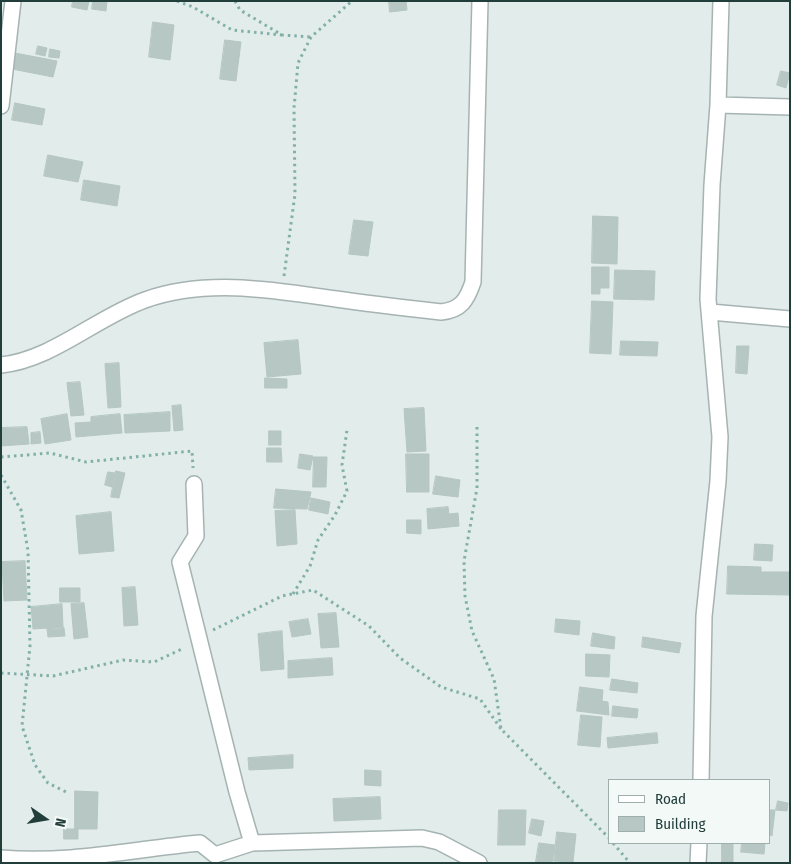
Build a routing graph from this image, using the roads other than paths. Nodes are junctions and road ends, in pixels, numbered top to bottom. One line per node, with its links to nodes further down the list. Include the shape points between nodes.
1 (13, 1): 5 (street)
2 (480, 1): 9 (street, via 473,282 462,305 441,312 282,291 212,288 179,292 146,300 108,317 32,358)
3 (721, 1): 4 (street)
4 (718, 105): 6 (street); 7 (street, via 712,185)
5 (1, 106)
6 (790, 107)
7 (710, 312): 8 (street); 11 (street, via 720,437 704,616)
8 (790, 320)
9 (1, 365)
10 (194, 484): 12 (street, via 196,536 180,562)
11 (701, 779)
12 (252, 843): 15 (street); 16 (street, via 422,838 439,842)
13 (699, 844): 17 (street)
14 (1, 858): 15 (street, via 72,860 200,843)
15 (219, 859)
16 (479, 863)
17 (698, 863)

